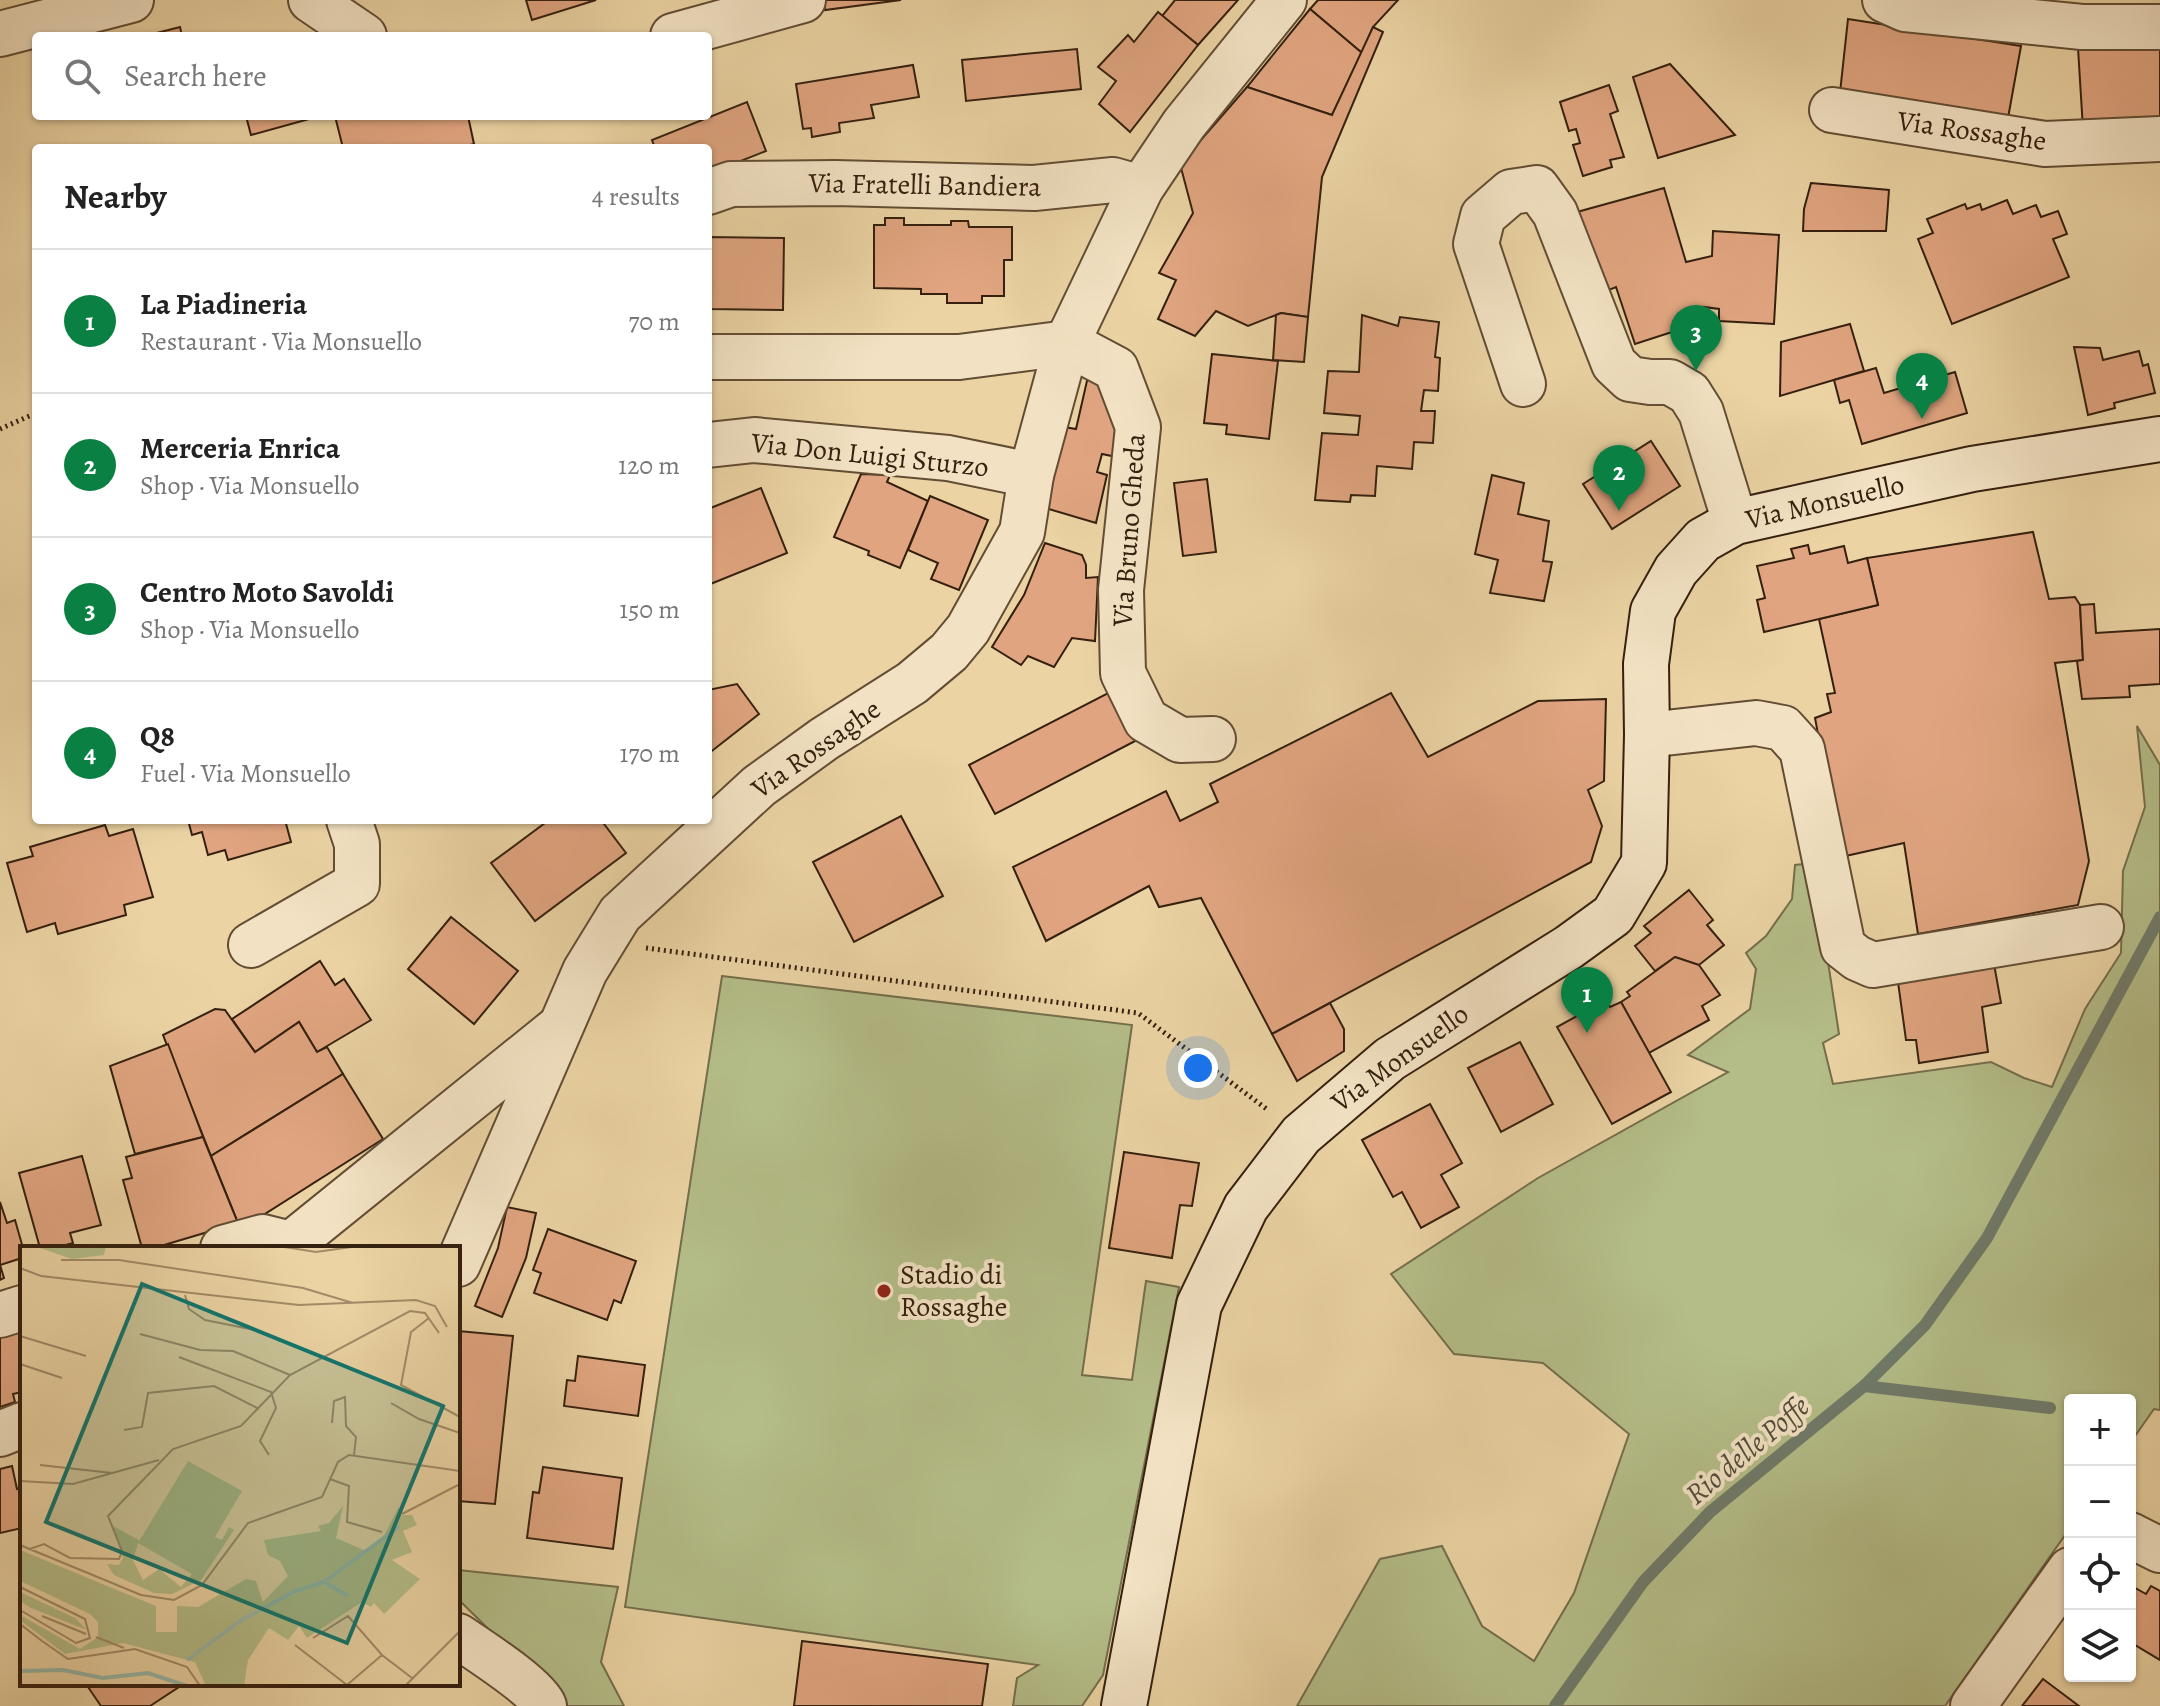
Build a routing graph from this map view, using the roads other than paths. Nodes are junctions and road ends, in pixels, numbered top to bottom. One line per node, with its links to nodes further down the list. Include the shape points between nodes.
1 (131, 0): 9 (street)
2 (311, 0): 7 (street)
3 (803, 0): 8 (street)
4 (1284, 0): 12 (street, Via Rossaghe, via 1184,124)
5 (1885, 0): 6 (street, via 1905,9 2082,27)
6 (2160, 27)
7 (358, 32)
8 (687, 32)
9 (0, 34)
10 (1832, 110): 11 (street, Via Rossaghe, via 2045,144)
11 (2160, 139)
12 (1141, 188): 13 (street, Via Fratelli Bandiera, via 1113,180 1034,188 731,184); 14 (street, Via Rossaghe)
13 (712, 191)
14 (1067, 343): 15 (street, via 959,357); 19 (street, Via Rossaghe); 22 (street, Via Bruno Gheda, via 1116,369 1138,427 1121,590 1123,673 1146,720 1180,740)
15 (712, 357)
16 (1523, 384): 20 (street, via 1476,244 1483,216 1511,192 1537,188 1555,213 1614,364 1630,379 1679,385 1701,412)
17 (2160, 439): 20 (street, Via Monsuello, via 1972,469)
18 (712, 445): 19 (street, Via Don Luigi Sturzo, via 754,440 948,458)
19 (1031, 475): 26 (street, Via Rossaghe, via 1022,532 968,629 949,652 912,683 759,786 620,914 585,971)
20 (1735, 522): 21 (street, Via Monsuello, via 1703,540 1676,570 1653,611 1646,664)
21 (1647, 735): 24 (street, via 1756,723 1783,728 1802,749 1843,947 1873,965); 39 (street, Via Monsuello, via 1644,863 1613,915 1390,1059 1301,1135 1246,1207 1199,1305)
22 (1213, 739)
23 (350, 824): 25 (street, via 357,844 357,884)
24 (2101, 927)
25 (251, 945)
26 (561, 1026): 28 (street); 29 (street, Via Rossaghe)
27 (230, 1246): 28 (street, via 263,1237)
28 (289, 1246)
29 (460, 1259)
30 (20, 1309): 31 (street)
31 (0, 1315)
32 (20, 1426): 33 (street)
33 (0, 1434)
34 (2136, 1538): 35 (street)
35 (2160, 1550)
36 (2064, 1578): 40 (street)
37 (460, 1637): 38 (street, via 520,1681)
38 (544, 1706)
39 (1124, 1706)
40 (1973, 1706)

